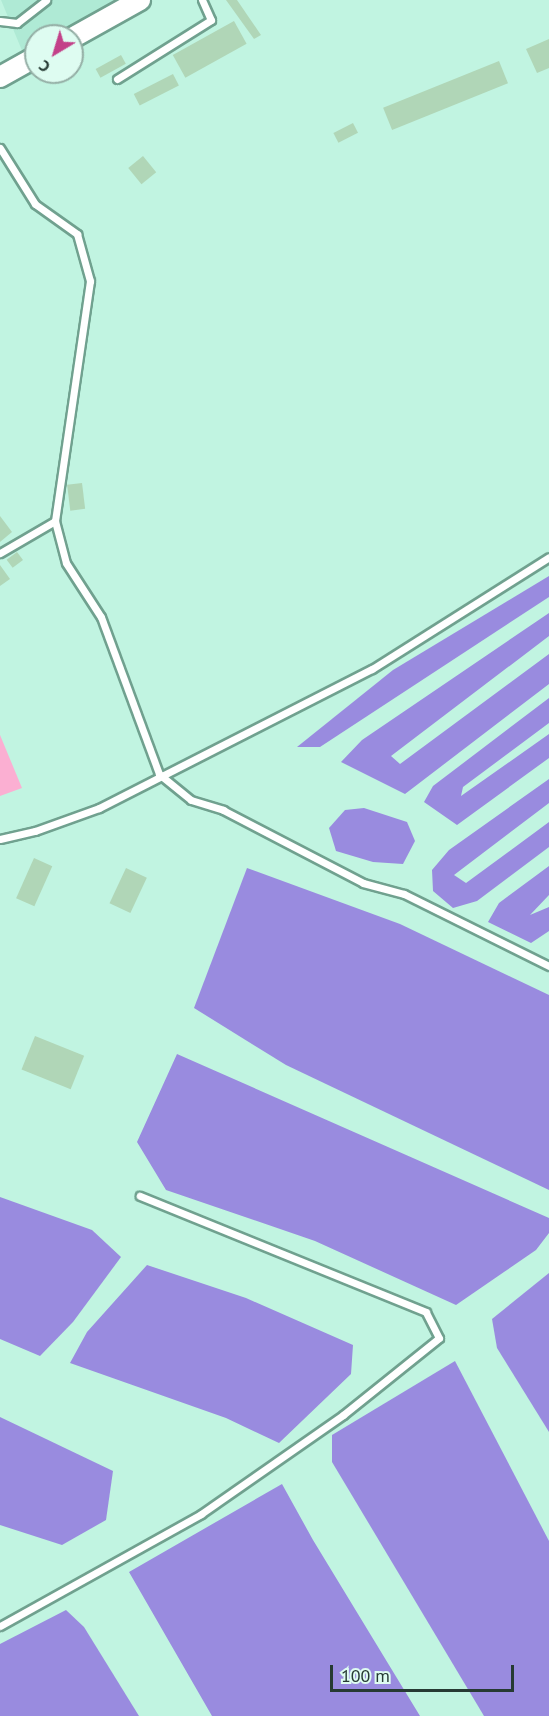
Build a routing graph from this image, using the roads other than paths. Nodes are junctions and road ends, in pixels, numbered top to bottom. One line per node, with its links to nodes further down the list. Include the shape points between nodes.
1 (46, 0): 4 (lane, via 17,23)
2 (140, 0): 5 (main road)
3 (202, 0): 8 (lane, via 211,20)
4 (0, 21)
5 (84, 31)
6 (24, 64): 7 (main road)
7 (0, 77)
8 (117, 79)
9 (0, 148): 10 (lane, via 35,204 77,234 90,281)
10 (55, 521): 11 (lane); 13 (lane, via 66,563 101,617)
11 (0, 554)
12 (549, 557): 13 (lane, via 372,669)
13 (159, 774): 14 (lane, via 99,808); 15 (lane, via 191,800 223,810 363,883 404,894)
14 (0, 839)
15 (549, 966)
16 (140, 1196): 17 (lane, via 426,1312 439,1338 343,1415 201,1514)
17 (0, 1626)

